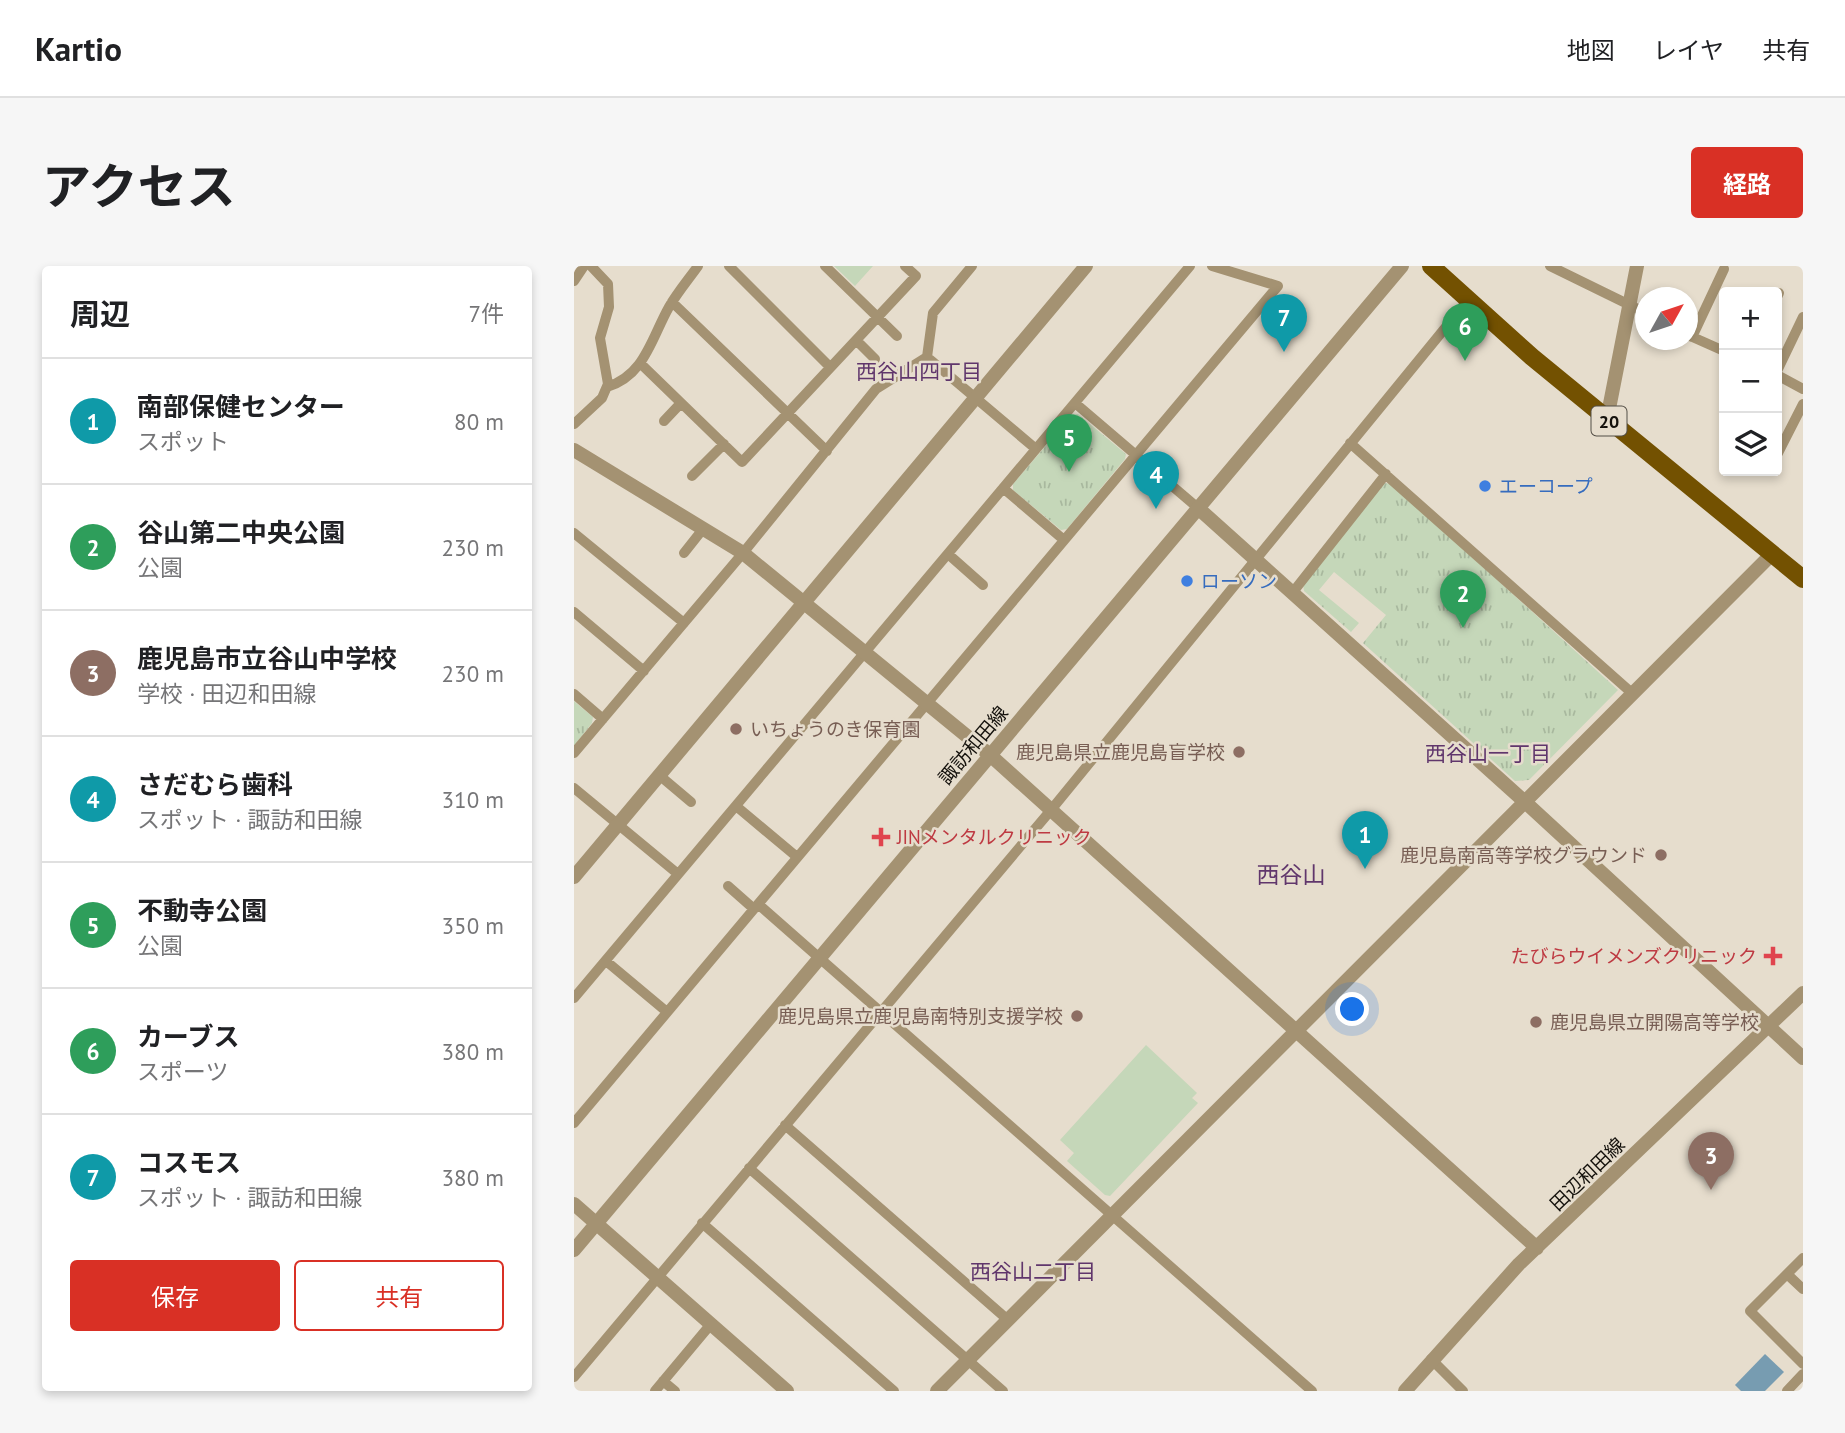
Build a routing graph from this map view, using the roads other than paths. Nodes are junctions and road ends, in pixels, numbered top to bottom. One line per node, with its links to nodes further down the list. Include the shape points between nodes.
1 (584, 266): 16 (street)
2 (591, 266): 34 (street, via 608,284 609,307 600,338)
3 (698, 266): 18 (street)
4 (729, 266): 32 (street)
5 (825, 266): 21 (street)
6 (905, 266): 21 (street, via 916,276)
7 (972, 266): 28 (street, via 933,313)
8 (1086, 266): 36 (street)
9 (1190, 266): 38 (street)
10 (1212, 266): 50 (street, via 1278,286)
11 (1402, 266): 54 (street, 諏訪和田線)
12 (1431, 266): 17 (main road, 20, via 1448,273)
13 (1550, 266): 19 (street)
14 (1637, 266): 19 (street)
15 (1724, 269): 23 (street)
16 (574, 281)
17 (1468, 300): 41 (main road, 20); 44 (street)
18 (672, 302): 31 (street); 40 (street)
19 (1629, 304): 20 (street); 41 (street)
20 (1635, 307)
21 (878, 317): 24 (street); 25 (street)
22 (1803, 317): 30 (street)
23 (1698, 320)
24 (897, 336)
25 (856, 340): 29 (street); 32 (street)
26 (1698, 340): 27 (street)
27 (1722, 350)
28 (927, 357): 36 (street); 49 (street, via 876,389)
29 (875, 359)
30 (1782, 362)
31 (641, 364): 34 (street, via 627,378); 37 (street)
32 (830, 367): 40 (street)
33 (1782, 376): 35 (street)
34 (607, 387): 43 (street, via 602,398)
35 (1803, 389)
36 (976, 398): 47 (street); 66 (street)
37 (681, 403): 42 (street); 45 (street)
38 (1075, 403): 47 (street); 50 (street)
39 (1803, 404): 46 (street)
40 (787, 413): 45 (street, via 742,461); 49 (street)
41 (1607, 419): 61 (main road, 20)
42 (664, 422)
43 (574, 424)
44 (1350, 443): 51 (street); 62 (street)
45 (723, 444): 52 (street)
46 (1782, 445)
47 (1036, 449): 53 (street)
48 (574, 450): 55 (street)
49 (827, 452): 59 (street)
50 (1136, 455): 54 (street); 57 (street)
51 (1386, 474): 65 (street); 71 (street)
52 (692, 476)
53 (1003, 488): 57 (street); 60 (street)
54 (1198, 508): 62 (street); 76 (street, 諏訪和田線)
55 (703, 529): 58 (street); 59 (street)
56 (574, 533): 68 (street)
57 (1064, 540): 73 (street)
58 (684, 552)
59 (743, 553): 66 (street); 68 (street)
60 (948, 554): 64 (street); 69 (street)
61 (1772, 554): 63 (main road, 20); 71 (street)
62 (1256, 559): 65 (street); 82 (street)
63 (1803, 579)
64 (983, 585)
65 (1293, 592): 80 (street)
66 (804, 602): 69 (street); 77 (street)
67 (574, 612): 70 (street)
68 (684, 623): 70 (street)
69 (865, 652): 73 (street); 81 (street)
70 (644, 671): 74 (street)
71 (1633, 694): 80 (street)
72 (574, 695): 74 (street)
73 (927, 703): 76 (street); 84 (street)
74 (603, 719): 75 (street)
75 (574, 753)
76 (990, 755): 82 (street); 89 (street, 諏訪和田線)
77 (659, 775): 79 (street); 83 (street)
78 (574, 788): 83 (street)
79 (691, 802)
80 (1525, 802): 95 (street); 96 (street)
81 (736, 806): 84 (street); 85 (street)
82 (1051, 810): 93 (street); 96 (street)
83 (618, 824): 85 (street); 86 (street)
84 (797, 858): 88 (street)
85 (678, 874): 90 (street)
86 (574, 877)
87 (728, 886): 88 (street)
88 (756, 906): 89 (street); 94 (street)
89 (820, 957): 93 (street); 103 (street, 諏訪和田線)
90 (606, 961): 92 (street); 94 (street)
91 (1803, 993): 95 (street, 田辺和田線)
92 (574, 998)
93 (881, 1011): 99 (street); 102 (street)
94 (667, 1012): 98 (street)
95 (1770, 1025): 97 (street); 105 (street, 田辺和田線)
96 (1296, 1031): 102 (street); 105 (street)
97 (1803, 1058)
98 (574, 1123)
99 (785, 1125): 100 (street); 111 (street)
100 (749, 1168): 104 (street); 114 (street)
101 (574, 1204): 103 (street)
102 (1112, 1215): 111 (street); 125 (street)
103 (596, 1223): 106 (street, 諏訪和田線); 109 (street)
104 (702, 1223): 109 (street); 122 (street)
105 (1537, 1248): 113 (street, 田辺和田線)
106 (574, 1250)
107 (1803, 1258): 108 (street)
108 (1787, 1274): 110 (street); 115 (street, via 1750,1311)
109 (657, 1277): 112 (street); 117 (street)
110 (1803, 1289)
111 (1008, 1320): 114 (street)
112 (711, 1324): 118 (street); 121 (street)
113 (1431, 1359): 126 (street, 田辺和田線); 127 (street)
114 (968, 1360): 123 (street); 124 (street)
115 (1803, 1364)
116 (1803, 1374): 128 (street)
117 (574, 1377)
118 (663, 1381): 119 (street); 120 (street)
119 (654, 1391)
120 (675, 1391)
121 (787, 1391)
122 (894, 1391)
123 (937, 1391)
124 (1003, 1391)
125 (1312, 1391)
126 (1405, 1391)
127 (1463, 1391)
128 (1787, 1391)

